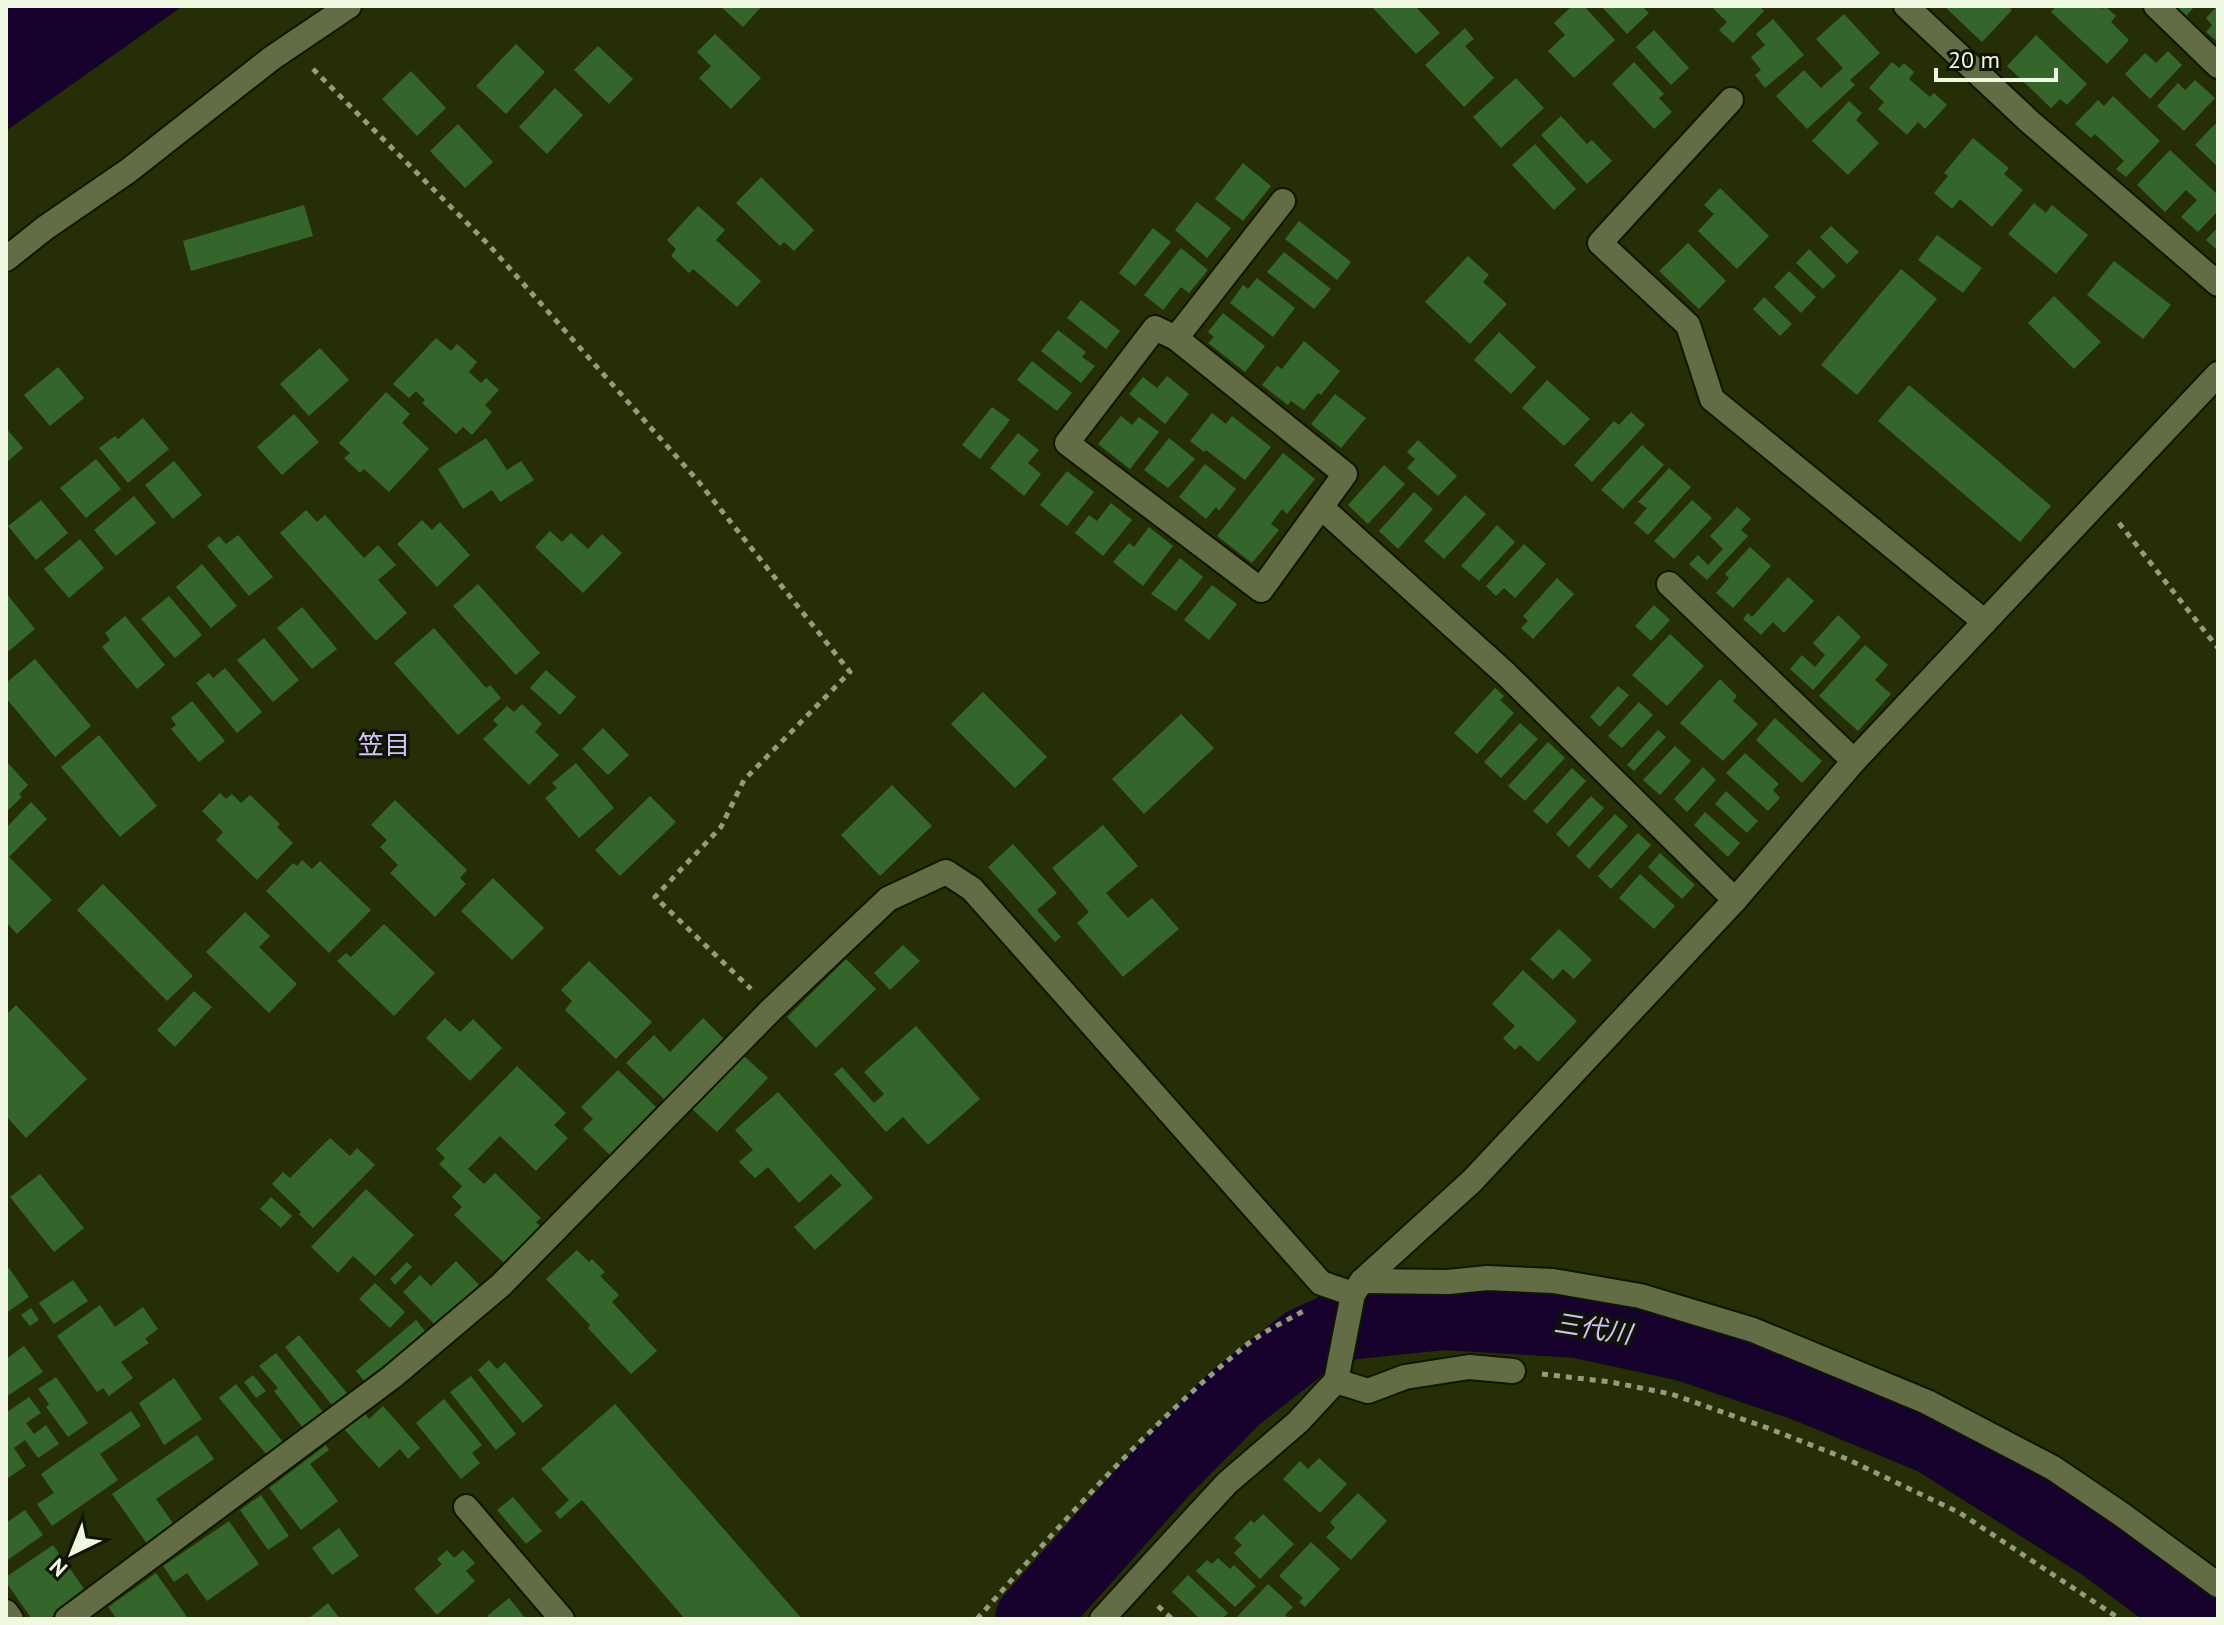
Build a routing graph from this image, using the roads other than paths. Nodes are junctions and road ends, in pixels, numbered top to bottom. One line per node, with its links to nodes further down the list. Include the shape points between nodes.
1 (349, 6): 7 (street)
2 (1906, 6): 8 (street, via 2030,122)
3 (2156, 6): 4 (street)
4 (2218, 66)
5 (1731, 100): 13 (street, via 1600,243 1688,325 1712,399)
6 (1283, 201): 9 (street)
7 (6, 259)
8 (2218, 284)
9 (1176, 338): 11 (street, via 1345,474); 11 (street, via 1155,328 1067,443 1261,590)
10 (2218, 374): 13 (street)
11 (1321, 507): 15 (street, via 1506,674)
12 (1669, 584): 14 (street)
13 (1985, 622): 14 (street)
14 (1854, 761): 15 (street)
15 (1735, 900): 16 (street, via 1472,1181)
16 (1358, 1288): 18 (street); 20 (street, via 1487,1278 1553,1281 1640,1296 1753,1330 1927,1402 2053,1468); 23 (street, via 1321,1283 972,889 946,872 888,899 771,1010 501,1285 392,1377)
17 (1513, 1371): 18 (street, via 1469,1367 1405,1377 1368,1391)
18 (1336, 1381): 25 (street, via 1227,1483)
19 (466, 1507): 24 (street)
20 (2218, 1585)
21 (6, 1612): 22 (street)
22 (11, 1619)
23 (67, 1619)
24 (562, 1619)
25 (1102, 1619)

